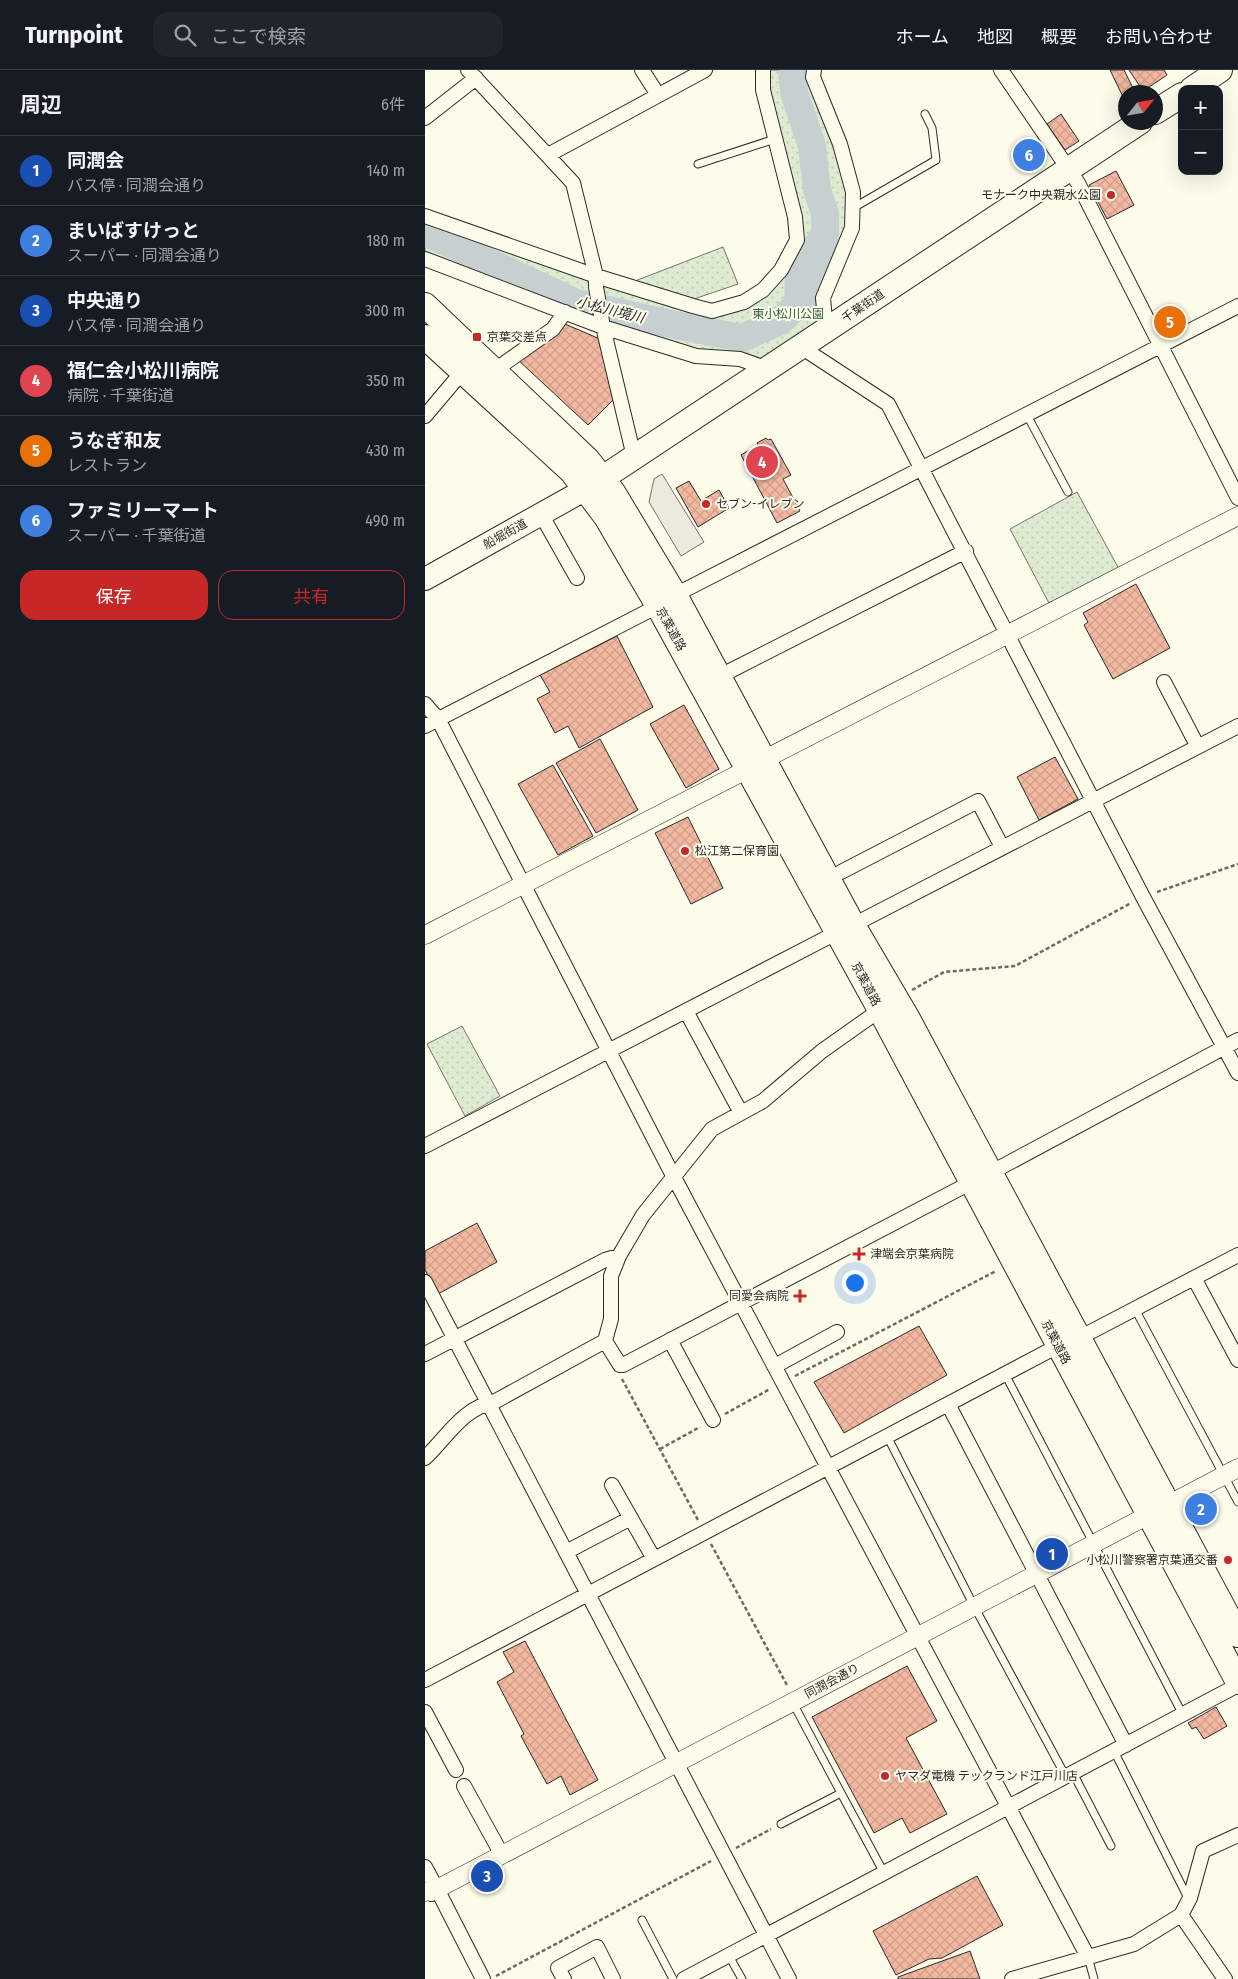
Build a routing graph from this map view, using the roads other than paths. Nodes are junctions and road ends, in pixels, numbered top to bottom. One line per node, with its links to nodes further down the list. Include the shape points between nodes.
1 (642, 70): 9 (street)
2 (705, 70): 9 (street)
3 (763, 70): 15 (street, via 763,90)
4 (814, 70): 19 (street, via 813,77 840,144 853,192)
5 (1001, 70): 18 (street)
6 (1220, 70): 8 (highway)
7 (472, 74): 13 (street); 16 (street)
8 (1198, 85)
9 (658, 95): 16 (street)
10 (1178, 98): 11 (highway)
11 (1163, 107)
12 (925, 114): 19 (lane, via 933,128 936,160)
13 (425, 118)
14 (1128, 130): 18 (highway, 千葉街道)
15 (775, 139): 17 (lane); 22 (street, via 795,217 797,240 781,270 763,290 744,302 713,311)
16 (548, 155): 22 (street, via 573,183)
17 (698, 164)
18 (1069, 168): 27 (highway, 千葉街道); 29 (street)
19 (853, 208): 27 (street, via 852,230 823,298)
20 (425, 216): 22 (street)
21 (425, 259): 25 (street)
22 (596, 282): 26 (street)
23 (425, 305): 32 (highway, 京葉道路)
24 (1238, 306): 29 (street)
25 (565, 312): 26 (street); 32 (street, via 553,329)
26 (602, 323): 31 (street, via 696,356 740,359); 36 (street)
27 (826, 330): 30 (highway, 千葉街道)
28 (425, 337): 33 (highway, 京葉道路)
29 (1161, 346): 34 (street); 40 (street)
30 (801, 347): 31 (highway, 千葉街道); 37 (street, via 888,404)
31 (768, 369): 36 (highway, 千葉街道)
32 (495, 370): 38 (highway, 京葉道路, via 588,460)
33 (463, 371): 35 (street); 38 (highway, 京葉道路, via 552,453)
34 (1027, 415): 37 (street); 39 (lane)
35 (425, 416)
36 (634, 457): 38 (highway, 千葉街道)
37 (923, 469): 43 (street); 46 (street)
38 (594, 483): 41 (main road, 船堀街道); 46 (highway, 京葉道路, via 622,507)
39 (1067, 492)
40 (1238, 498)
41 (541, 514): 44 (street); 45 (main road, 船堀街道)
42 (1238, 516): 47 (street)
43 (966, 551): 47 (street); 48 (street)
44 (577, 578)
45 (425, 579)
46 (666, 601): 48 (highway, 京葉道路); 51 (street); 55 (highway, 京葉道路)
47 (1009, 634): 55 (street); 56 (street)
48 (718, 677): 55 (highway, 京葉道路)
49 (1164, 682): 54 (street)
50 (425, 704): 51 (street)
51 (439, 720): 52 (street); 59 (street)
52 (425, 726)
53 (1238, 726): 54 (street)
54 (1198, 747): 56 (street)
55 (755, 764): 59 (street); 60 (highway, 京葉道路)
56 (1094, 800): 57 (street); 65 (street)
57 (1002, 848): 58 (street, via 977,801); 60 (street)
58 (841, 872)
59 (523, 884): 61 (street); 66 (street)
60 (845, 929): 62 (highway, 京葉道路); 63 (street)
61 (425, 935)
62 (888, 1004): 68 (street, via 822,1051 763,1101); 71 (highway, 京葉道路)
63 (686, 1011): 66 (street); 68 (street)
64 (1238, 1040): 65 (street)
65 (1225, 1048): 67 (street); 71 (street)
66 (608, 1051): 69 (street); 70 (street)
67 (1238, 1073)
68 (741, 1113): 70 (street, via 712,1129)
69 (425, 1146)
70 (674, 1177): 73 (street, via 643,1215); 76 (street)
71 (981, 1177): 76 (street); 82 (highway, 京葉道路); 82 (highway, 京葉道路, via 1014,1262)
72 (1238, 1255): 74 (street)
73 (619, 1256): 79 (street, via 605,1260); 81 (street, via 611,1276 611,1319)
74 (1194, 1278): 77 (street); 84 (street)
75 (425, 1282): 79 (street)
76 (741, 1303): 80 (street); 85 (street)
77 (1135, 1309): 82 (street); 93 (lane)
78 (837, 1332): 85 (street)
79 (454, 1338): 83 (street); 87 (street)
80 (670, 1340): 81 (street, via 623,1365 617,1362); 89 (street)
81 (605, 1341): 87 (street)
82 (1069, 1342): 86 (street); 96 (highway, 京葉道路); 97 (highway, 京葉道路)
83 (425, 1354)
84 (1238, 1360)
85 (775, 1366): 92 (street)
86 (1005, 1374): 88 (street); 99 (lane)
87 (488, 1403): 91 (street, via 457,1424); 100 (street)
88 (948, 1404): 90 (street); 102 (street)
89 (713, 1420)
90 (887, 1436): 92 (street); 104 (lane)
91 (425, 1458)
92 (828, 1467): 101 (street); 106 (street)
93 (1231, 1472): 95 (lane); 96 (street, 同潤会通り)
94 (612, 1484): 98 (street)
95 (1238, 1502)
96 (1169, 1504): 97 (street, 同潤会通り); 105 (highway, 京葉道路)
97 (1148, 1515): 99 (street, 同潤会通り); 108 (highway, 京葉道路)
98 (631, 1518): 100 (street); 101 (street)
99 (1094, 1544): 102 (street, 同潤会通り); 111 (lane)
100 (566, 1552): 103 (street)
101 (654, 1559): 103 (street)
102 (1035, 1574): 104 (street, 同潤会通り); 112 (street)
103 (588, 1594): 107 (street); 113 (street)
104 (974, 1606): 106 (street, 同潤会通り); 115 (lane)
105 (1238, 1635)
106 (917, 1637): 109 (street, 同潤会通り); 118 (street)
107 (425, 1680)
108 (1238, 1684): 111 (street)
109 (794, 1701): 113 (street, 同潤会通り); 117 (lane)
110 (425, 1712): 114 (street)
111 (1183, 1715): 112 (street)
112 (1120, 1748): 115 (street); 126 (lane)
113 (676, 1763): 122 (street, 同潤会通り); 129 (street)
114 (456, 1770)
115 (1069, 1775): 118 (street); 121 (lane)
116 (464, 1786): 122 (street)
117 (841, 1793): 119 (lane); 124 (lane)
118 (1008, 1808): 124 (street); 131 (street)
119 (781, 1824)
120 (1238, 1836): 126 (street, via 1203,1851)
121 (1111, 1846)
122 (502, 1855): 125 (street, 同潤会通り)
123 (425, 1867): 125 (street)
124 (884, 1873): 129 (street)
125 (429, 1894): 133 (street)
126 (1189, 1899): 127 (street)
127 (1181, 1915): 131 (street, via 1134,1944); 141 (street)
128 (642, 1920): 136 (lane)
129 (766, 1936): 130 (street); 138 (street)
130 (729, 1956): 132 (street); 137 (lane)
131 (1088, 1957): 139 (street); 140 (lane)
132 (690, 1978)
133 (483, 1979)
134 (564, 1979): 135 (street, via 558,1968 597,1947)
135 (613, 1979)
136 (673, 1979)
137 (742, 1979)
138 (789, 1979)
139 (1012, 1979)
140 (1094, 1979)
141 (1225, 1979)

